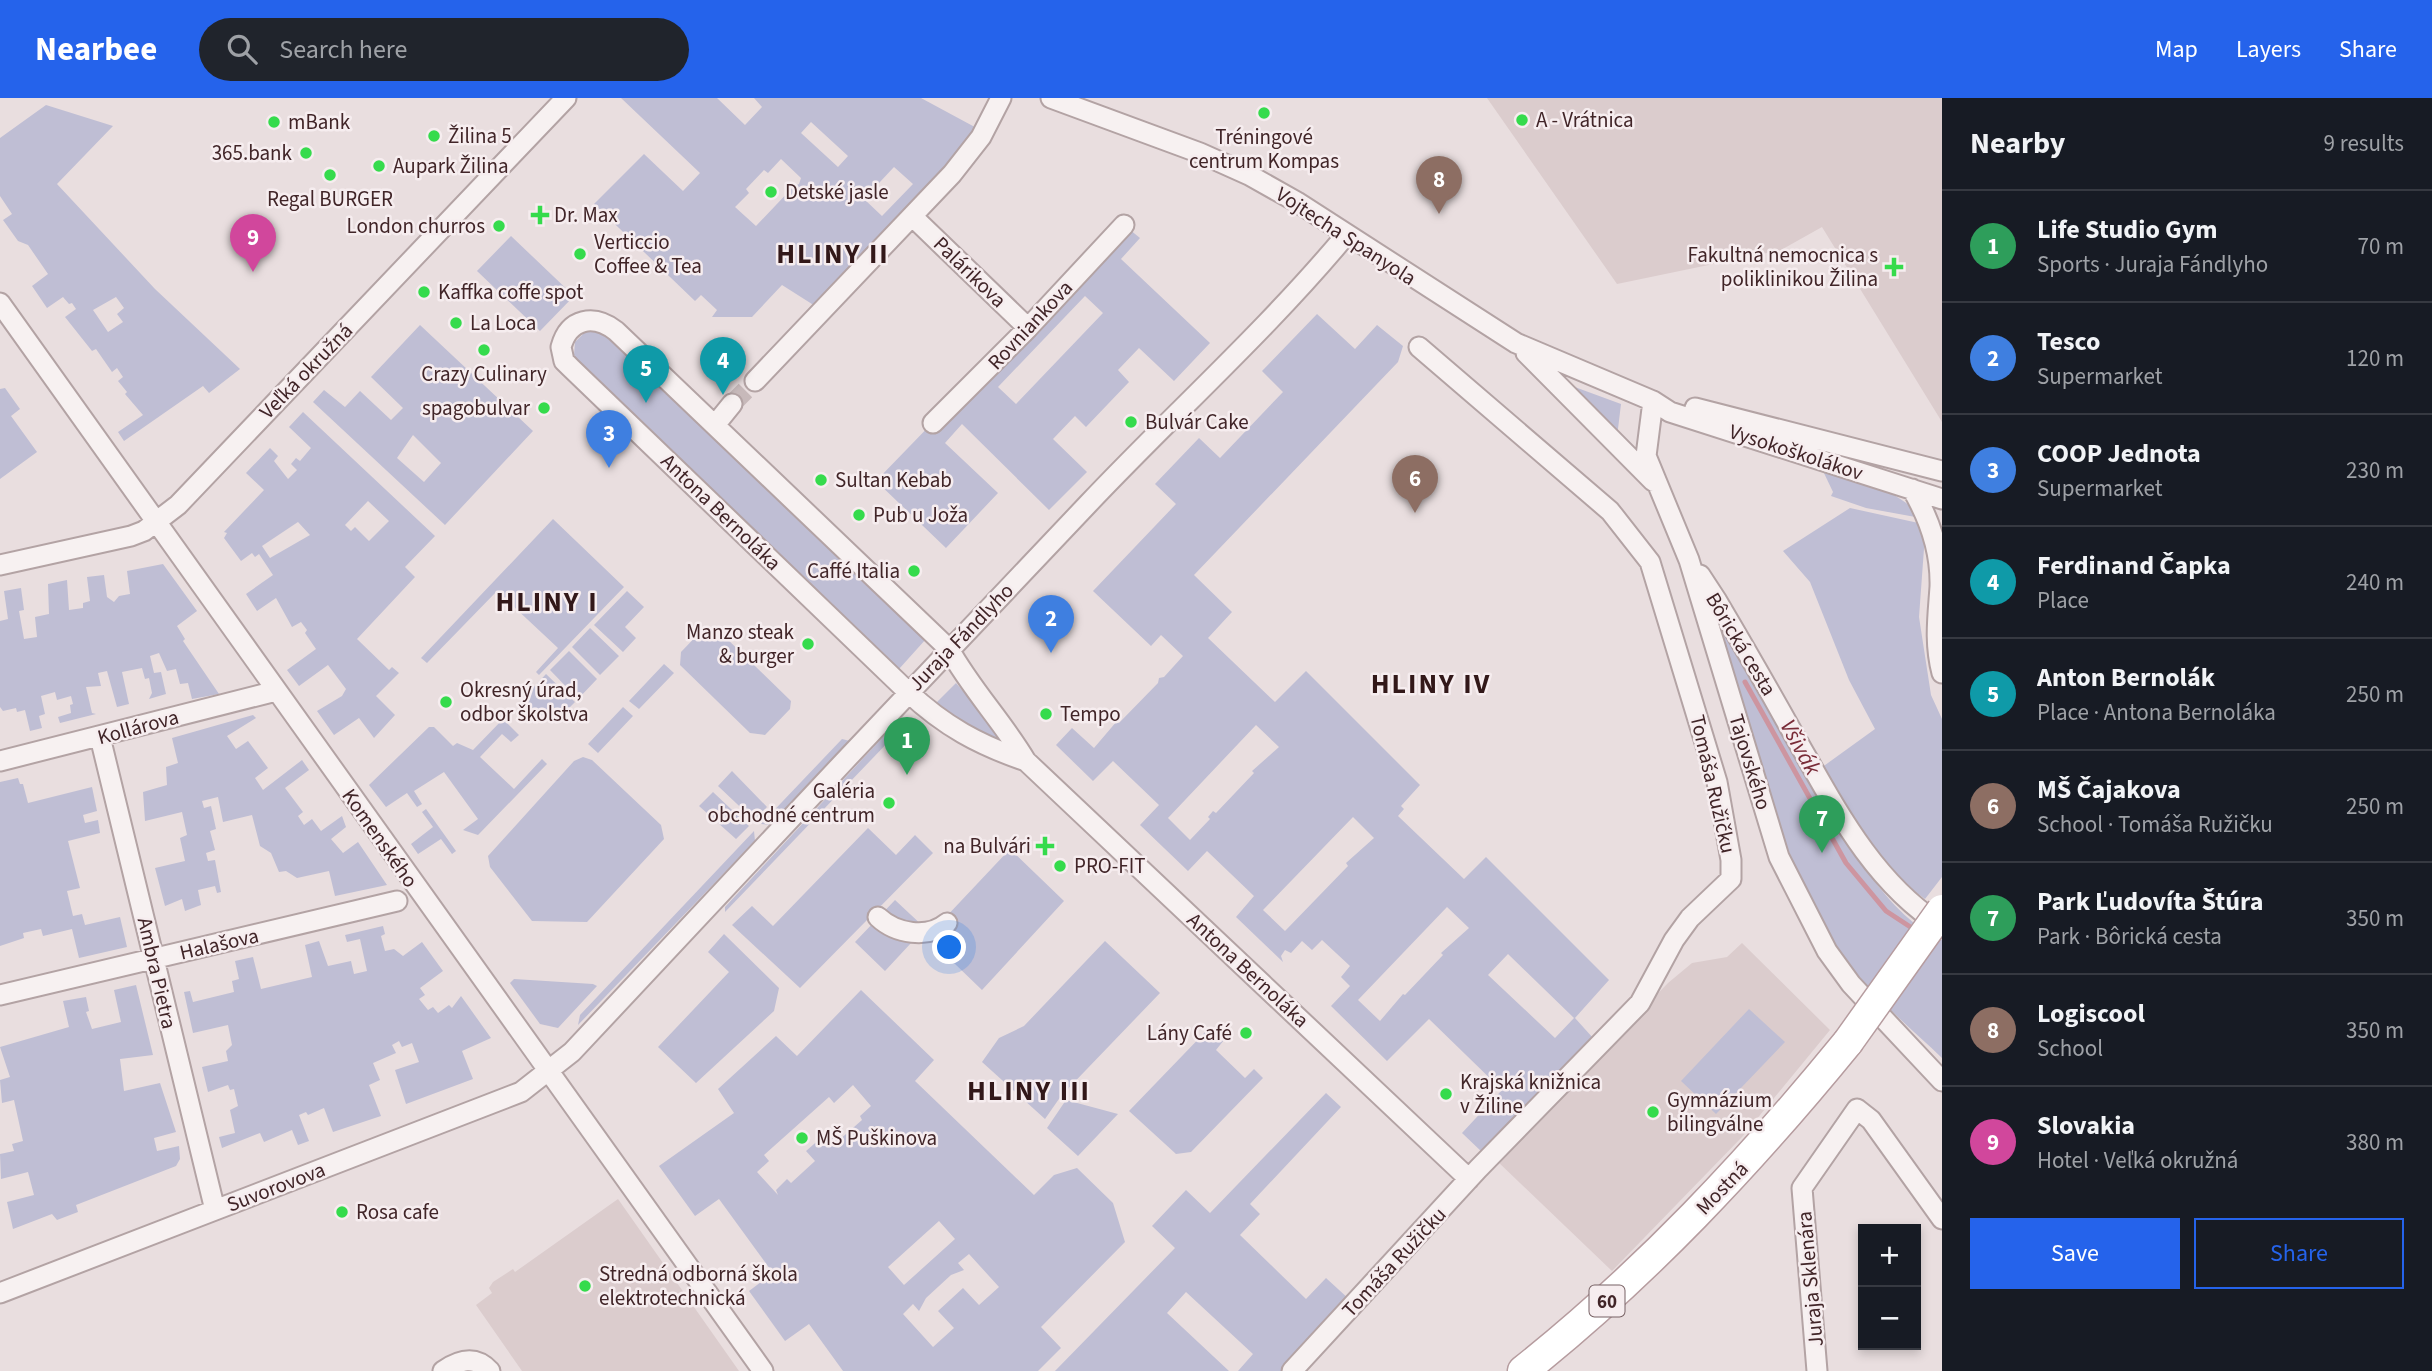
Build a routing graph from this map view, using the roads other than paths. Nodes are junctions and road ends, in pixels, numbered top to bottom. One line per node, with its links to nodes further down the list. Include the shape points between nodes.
1 (566, 98): 20 (street, Veľká okružná)
2 (1001, 98): 4 (street, via 981,137)
3 (1051, 98): 6 (street, Vojtecha Spanyola, via 1249,175)
4 (912, 216): 8 (street, Palárikova); 11 (street)
5 (1124, 225): 8 (street, Rovniankova)
6 (1346, 235): 9 (street, Vojtecha Spanyola); 24 (street, Juraja Fándlyho)
7 (0, 303): 20 (street, Komenského)
8 (1028, 328): 14 (street, Rovniankova)
9 (1517, 344): 12 (street, Vysokoškolákov); 17 (street)
10 (1419, 346): 42 (street, Tomáša Ružičku, via 1610,511 1650,562 1717,782 1731,860 1731,879 1690,918 1640,1003)
11 (755, 381)
12 (1653, 401): 16 (street, Vysokoškolákov); 17 (street, Tajovského, via 1646,456); 18 (street, Vysokoškolákov, via 1670,412)
13 (732, 404): 15 (street)
14 (933, 423)
15 (715, 425): 24 (street, Antona Bernoláka); 27 (street, Antona Bernoláka, via 602,321 582,321 570,328 562,356 571,368)
16 (1942, 471)
17 (1656, 485): 21 (street, Tajovského)
18 (1912, 489): 19 (street, Vysokoškolákov); 23 (street, via 1930,520)
19 (1942, 499)
20 (156, 523): 22 (street, Veľká okružná, via 110,543); 26 (street, Komenského)
21 (1689, 560): 35 (street, Bôrická cesta, via 1850,832 1899,892); 41 (street, Tajovského, via 1779,857 1796,893 1851,984)
22 (0, 565)
23 (1941, 581): 25 (street, via 1936,620)
24 (949, 649): 27 (street, Juraja Fándlyho); 30 (street, Antona Bernoláka)
25 (1942, 673)
26 (276, 691): 28 (street, Kollárova); 40 (street, Komenského)
27 (908, 692): 30 (street, Antona Bernoláka, via 937,720); 40 (street, Juraja Fándlyho, via 579,1044)
28 (100, 737): 29 (street, Kollárova); 37 (street, Ambra Pietra)
29 (0, 761)
30 (1026, 761): 42 (street, Antona Bernoláka)
31 (397, 901): 37 (street, Halašova)
32 (1942, 911): 39 (main road, Mostná / 60, bridge)
33 (878, 917): 34 (street, via 885,924 924,934 936,933)
34 (947, 923)
35 (1942, 926)
36 (1942, 942): 39 (main road, Mostná / 60)
37 (154, 959): 38 (street, Halašova); 43 (street, Ambra Pietra)
38 (0, 995)
39 (1855, 1047): 50 (main road, Mostná / 60, via 1686,1226 1574,1331); 51 (main road, Mostná / 60, via 1806,1122 1698,1240)
40 (547, 1072): 43 (street, Suvorovova, via 521,1092); 48 (street, Komenského)
41 (1942, 1081)
42 (1469, 1179): 49 (street, Tomáša Ružičku)
43 (215, 1210): 45 (street, Suvorovova)
44 (1942, 1219): 52 (street, Juraja Sklenára, via 1886,1139 1857,1109 1802,1188)
45 (1, 1287)
46 (443, 1371): 47 (street, via 465,1359)
47 (489, 1371)
48 (763, 1371)
49 (1292, 1371)
50 (1523, 1371)
51 (1555, 1371)
52 (1817, 1371)

